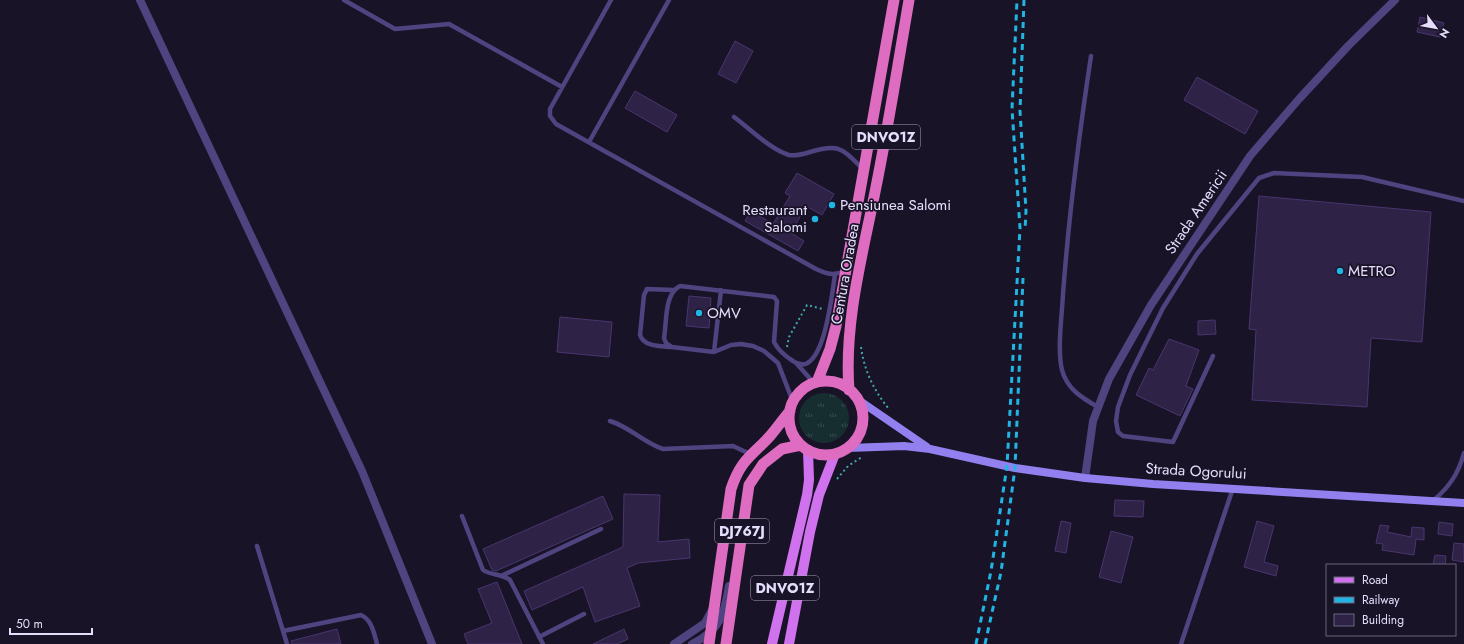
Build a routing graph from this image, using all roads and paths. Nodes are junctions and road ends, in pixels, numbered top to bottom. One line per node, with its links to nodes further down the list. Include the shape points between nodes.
1 (140, 0): 53 (street, via 362,471)
2 (344, 0): 9 (lane, via 395,29 449,24)
3 (611, 0): 9 (lane)
4 (669, 0): 11 (lane)
5 (894, 0): 12 (highway, Centura Oradea / DNVO1Z)
6 (909, 0): 25 (highway, Centura Oradea / DNVO1Z, via 852,316 848,353)
7 (1395, 0): 28 (street, Strada Americii, via 1334,61 1250,156 1151,305 1109,379)
8 (1091, 56): 28 (lane, via 1076,153 1060,337 1062,369 1069,386)
9 (562, 87): 11 (lane, via 550,109 550,116 556,124)
10 (734, 117): 12 (lane, via 778,150 790,155 803,154 828,146 839,149)
11 (589, 142): 14 (lane, via 827,274)
12 (863, 169): 14 (highway, Centura Oradea / DNVO1Z)
13 (1464, 201): 22 (lane, via 1362,177 1274,173 1259,178 1198,254 1163,308 1130,375 1118,407 1118,432 1131,438 1173,442)
14 (840, 273): 17 (lane); 24 (highway, Centura Oradea / DNVO1Z, via 834,337)
15 (673, 290): 16 (lane, via 680,286); 19 (lane, via 664,338); 19 (lane, via 647,289 644,295 640,335 646,344)
16 (721, 290): 20 (lane); 21 (lane, via 774,297 777,301 774,342)
17 (830, 304): 21 (path, via 825,303 824,310 807,305 789,337); 23 (lane, via 824,336 817,355 810,362)
18 (860, 344): 29 (path, via 869,377)
19 (672, 347): 20 (lane)
20 (714, 352): 27 (lane, via 741,344 764,351 778,363)
21 (783, 354): 23 (lane)
22 (1213, 356)
23 (797, 364): 24 (lane)
24 (815, 382): 25 (highway, via 828,381); 27 (highway, via 799,393)
25 (849, 390): 26 (highway)
26 (857, 399): 32 (highway, via 862,409 862,420 858,435); 33 (main road, Strada Ogorului)
27 (791, 406): 31 (highway, DNVO1Z, via 789,421 795,438); 35 (highway, DJ767J, via 770,436)
28 (1098, 407): 37 (street, Strada Americii, via 1089,441)
29 (893, 413)
30 (610, 421): 35 (lane, via 653,446 663,449 733,446)
31 (804, 448): 36 (highway, via 817,454); 44 (highway, DJ767J, via 782,449 763,464 749,485); 59 (main road, DNVO1Z, via 809,480 807,495)
32 (848, 448): 33 (main road, Strada Ogorului, via 904,446); 36 (highway)
33 (930, 449): 37 (main road, Strada Ogorului, via 1011,467)
34 (1464, 453): 39 (lane, via 1455,478)
35 (750, 454): 46 (highway, DJ767J, via 736,473 731,489)
36 (835, 454): 60 (main road, DNVO1Z, via 819,495 810,532)
37 (1085, 478): 38 (main road, Strada Ogorului)
38 (1234, 487): 39 (main road, Strada Ogorului); 61 (lane)
39 (1434, 500): 40 (main road, Strada Ogorului)
40 (1464, 503)
41 (462, 516): 45 (lane, via 483,570 489,574)
42 (601, 529): 45 (lane)
43 (258, 546): 48 (lane)
44 (739, 561): 49 (street, via 731,573 725,612); 58 (highway, DJ767J)
45 (503, 575): 50 (lane, via 510,580)
46 (715, 606): 49 (highway, DJ767J); 55 (street, via 705,623)
47 (584, 614): 50 (lane)
48 (283, 631): 51 (lane); 52 (lane, via 361,615 367,617 372,626)
49 (711, 632): 56 (street); 57 (highway, DJ767J)
50 (539, 637): 54 (lane)
51 (287, 644)
52 (377, 644)
53 (432, 644)
54 (543, 644)
55 (674, 644)
56 (692, 644)
57 (709, 644)
58 (726, 644)
59 (772, 644)
60 (789, 644)
61 (1181, 644)

